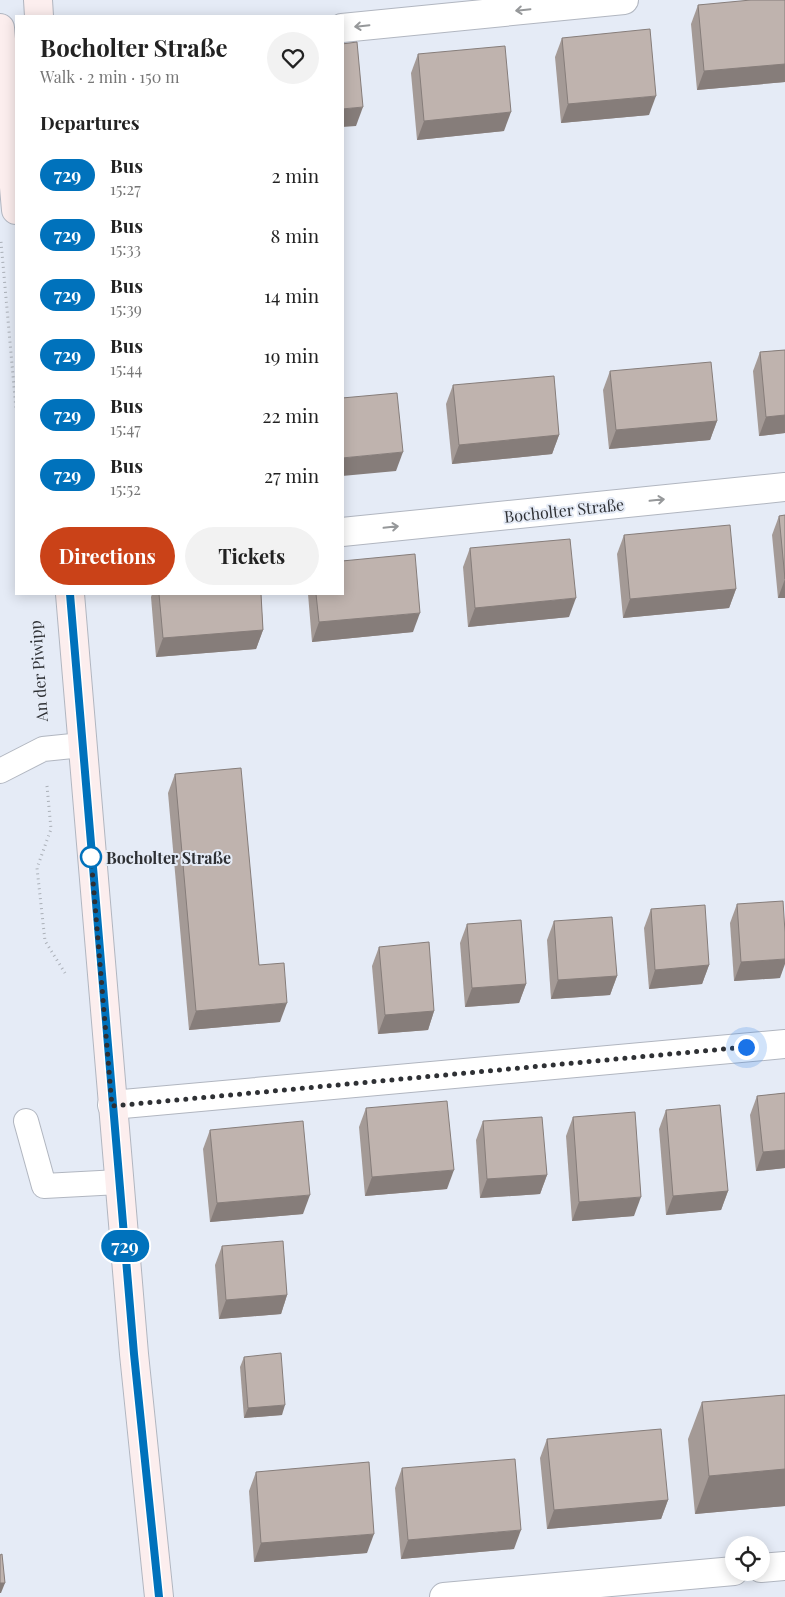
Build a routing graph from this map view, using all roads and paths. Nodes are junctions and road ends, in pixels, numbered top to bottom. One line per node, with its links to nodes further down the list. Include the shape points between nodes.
1 (38, 0): 3 (street)
2 (624, 0): 5 (street, one-way to 5)
3 (39, 15)
4 (0, 28): 6 (street)
5 (344, 28)
6 (12, 98): 7 (street)
7 (15, 182)
8 (1, 235): 9 (path)
9 (2, 271): 10 (path)
10 (15, 399)
11 (785, 487): 12 (street, Bocholter Straße, one-way to 11)
12 (344, 532)
13 (70, 595): 15 (street)
14 (38, 659): 16 (path, An der Piwipp)
15 (82, 744): 16 (lane); 19 (street)
16 (43, 749): 17 (lane)
17 (0, 771)
18 (785, 1044): 19 (street)
19 (112, 1106): 21 (street)
20 (26, 1121): 21 (lane, via 44,1186)
21 (119, 1182): 25 (street)
22 (785, 1566): 23 (street)
23 (770, 1567)
24 (725, 1571): 26 (street)
25 (159, 1597)
26 (444, 1597)

